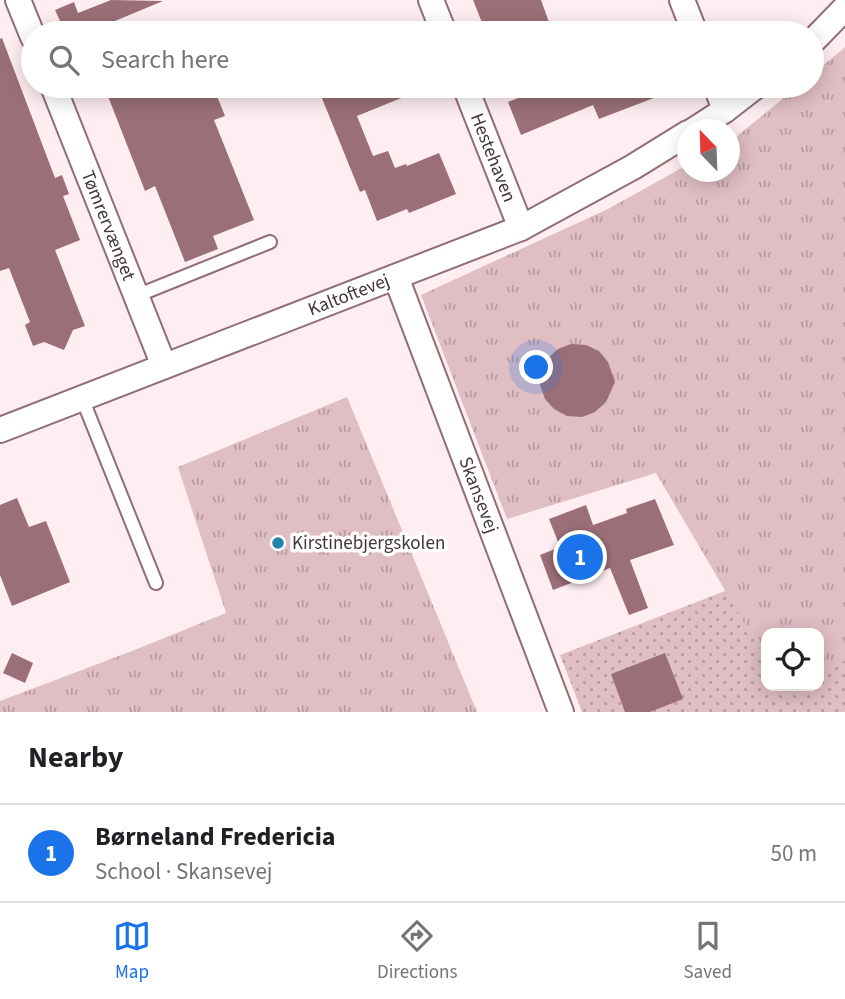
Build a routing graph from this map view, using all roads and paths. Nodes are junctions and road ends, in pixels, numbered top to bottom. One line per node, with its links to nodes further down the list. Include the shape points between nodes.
1 (19, 0): 5 (street)
2 (431, 0): 6 (street)
3 (682, 0): 7 (street)
4 (845, 8): 8 (street)
5 (27, 21)
6 (439, 21)
7 (690, 21)
8 (824, 30)
9 (57, 98): 19 (street, Tømrervænget)
10 (470, 98): 16 (street, Hestehaven)
11 (720, 98): 13 (street)
12 (740, 98): 13 (street)
13 (725, 110): 14 (street)
14 (711, 119)
15 (677, 140): 16 (street, Kaltoftevej)
16 (521, 228): 18 (street, Kaltoftevej)
17 (270, 242): 19 (lane)
18 (396, 277): 20 (street, Kaltoftevej); 24 (street, Skansevej)
19 (136, 296): 20 (street, Tømrervænget)
20 (164, 366): 21 (street, Kaltoftevej)
21 (82, 398): 22 (street, Kaltoftevej); 23 (lane)
22 (0, 430)
23 (156, 583)
24 (561, 712)

